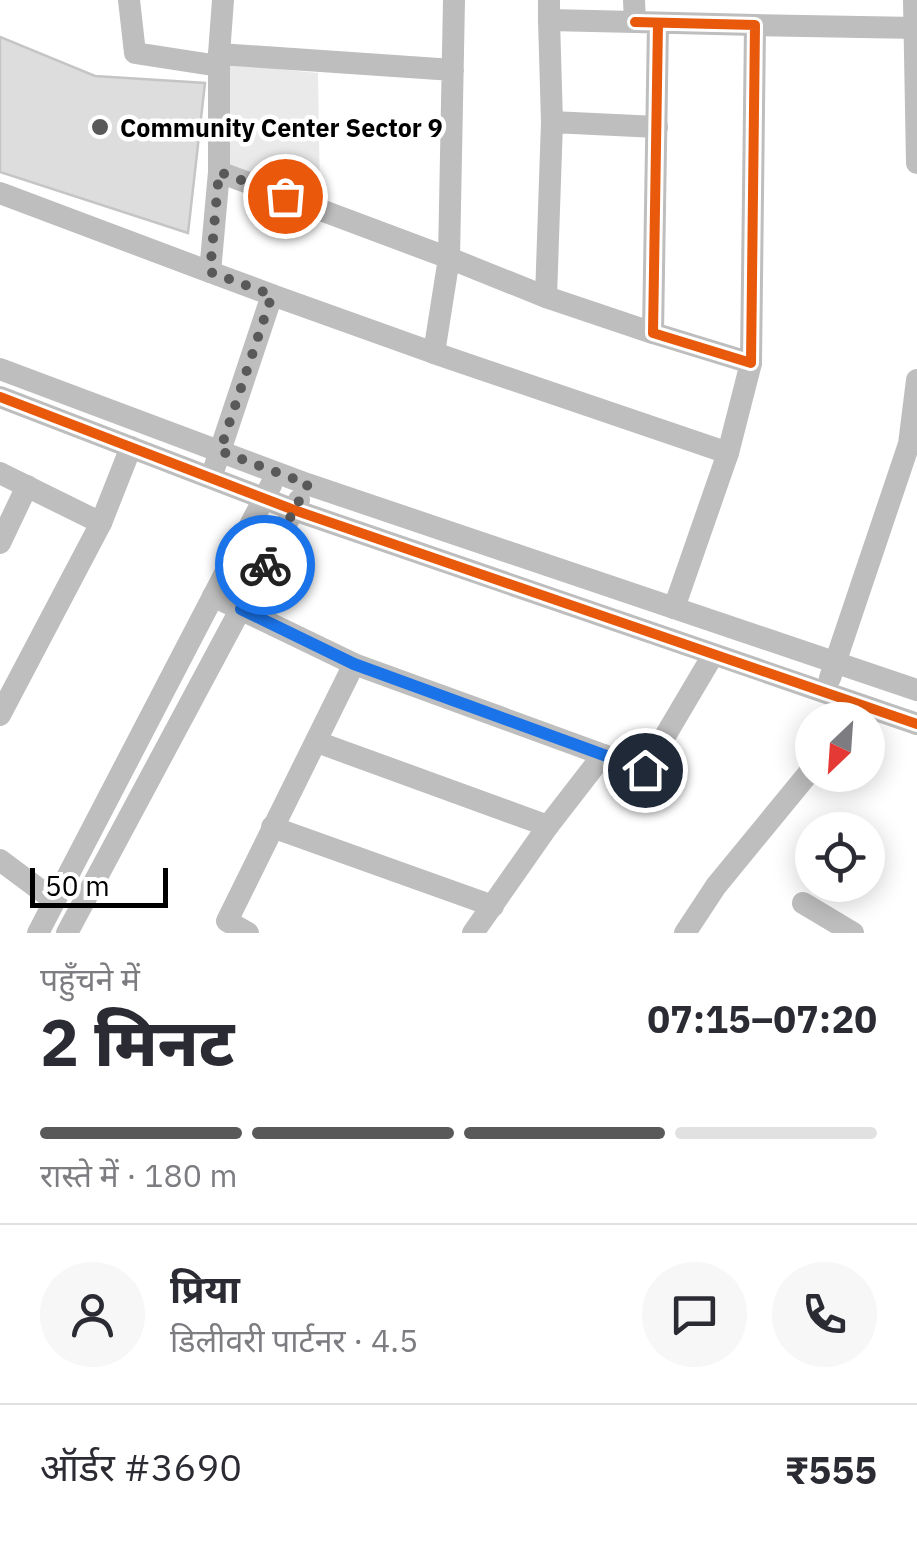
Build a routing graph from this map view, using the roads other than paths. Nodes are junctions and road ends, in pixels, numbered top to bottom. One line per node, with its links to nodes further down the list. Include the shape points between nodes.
1 (129, 0): 9 (street, via 134,54)
2 (223, 0): 9 (street)
3 (454, 0): 10 (street)
4 (914, 0): 8 (street)
5 (549, 10): 6 (street); 11 (street)
6 (642, 15): 7 (street); 12 (street)
7 (755, 24): 8 (street); 22 (street)
8 (916, 28): 13 (street)
9 (219, 60): 10 (street); 14 (street)
10 (453, 70): 16 (street)
11 (552, 122): 12 (street); 19 (street)
12 (657, 126): 20 (street)
13 (917, 163)
14 (219, 172): 16 (street); 17 (street)
15 (0, 193): 17 (street)
16 (449, 258): 19 (street); 21 (street)
17 (210, 272): 18 (street)
18 (272, 295): 21 (street); 27 (street)
19 (546, 297): 20 (street)
20 (654, 334): 22 (street)
21 (434, 352): 28 (street)
22 (751, 363): 28 (street)
23 (0, 369): 27 (street)
24 (917, 380): 43 (street, via 909,444)
25 (0, 397): 26 (street)
26 (131, 446): 31 (street); 36 (street)
27 (220, 451): 30 (street); 31 (street)
28 (728, 454): 39 (street)
29 (0, 473): 33 (street)
30 (277, 473): 32 (street); 34 (street)
31 (210, 478): 34 (street)
32 (308, 484): 35 (street); 39 (street)
33 (27, 486): 36 (street); 37 (street)
34 (264, 498): 35 (street); 38 (street)
35 (294, 510): 40 (street); 41 (street)
36 (101, 523): 44 (street)
37 (0, 544)
38 (213, 596): 40 (street); 57 (street)
39 (674, 608): 43 (street)
40 (241, 609): 42 (street); 62 (street)
41 (713, 655): 46 (street); 52 (street, via 645,770)
42 (354, 664): 51 (street); 52 (street)
43 (834, 664): 45 (street); 46 (street)
44 (9, 678): 48 (street)
45 (917, 690)
46 (826, 692): 47 (street)
47 (842, 702)
48 (0, 715)
49 (885, 718): 50 (street)
50 (917, 724)
51 (317, 742): 54 (street); 55 (street)
52 (603, 756): 54 (street)
53 (795, 790): 65 (street)
54 (548, 826): 59 (street)
55 (272, 828): 59 (street); 60 (street)
56 (0, 860): 57 (street)
57 (56, 902): 61 (street)
58 (803, 903): 66 (street)
59 (492, 906): 64 (street)
60 (223, 927): 63 (street)
61 (38, 933)
62 (67, 933)
63 (248, 933)
64 (474, 933)
65 (685, 933)
66 (853, 933)

